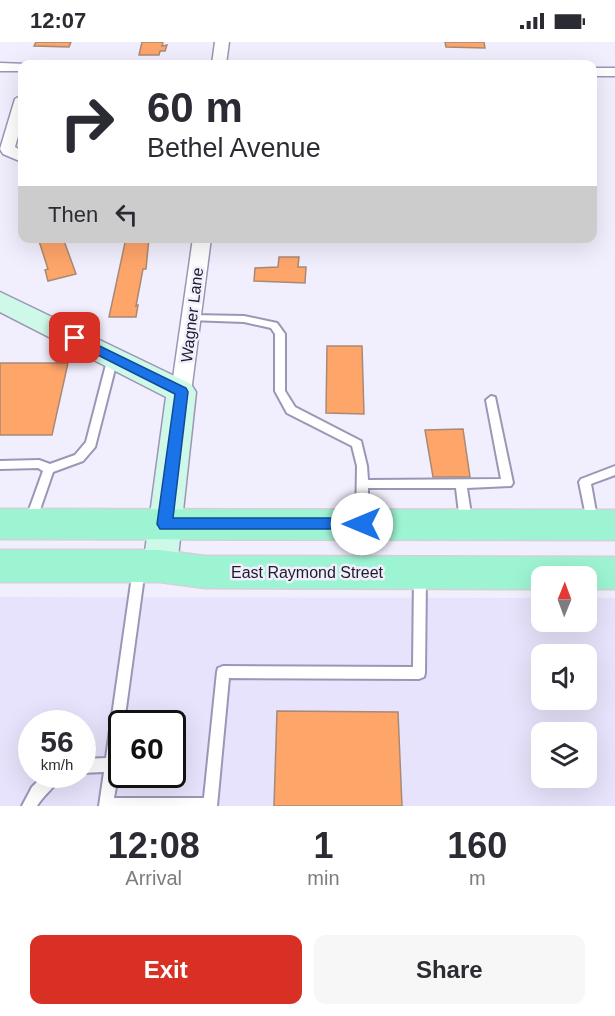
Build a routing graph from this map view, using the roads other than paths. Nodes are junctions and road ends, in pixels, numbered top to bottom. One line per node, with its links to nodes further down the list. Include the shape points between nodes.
1 (222, 42): 2 (street)
2 (220, 60)
3 (0, 67): 4 (street)
4 (18, 67)
5 (597, 72): 6 (street)
6 (615, 72)
7 (18, 112): 8 (street, via 7,147)
8 (18, 154)
9 (201, 243): 11 (street, Wagner Lane)
10 (0, 301): 12 (street)
11 (192, 318): 13 (street, Wagner Lane); 18 (lane, via 243,319 274,325 280,334 280,391 291,410 357,444)
12 (113, 357): 13 (street); 16 (lane, via 91,444 79,458)
13 (182, 392): 21 (street)
14 (491, 400): 19 (lane, via 507,483)
15 (0, 465): 16 (lane, via 39,464)
16 (49, 469): 20 (lane)
17 (615, 470): 24 (lane, via 585,482)
18 (362, 484): 19 (lane); 22 (lane)
19 (461, 484): 23 (lane)
20 (15, 524): 21 (main road)
21 (165, 524): 22 (main road); 26 (street)
22 (362, 524): 23 (main road)
23 (466, 525): 24 (main road)
24 (604, 525)
25 (0, 566): 26 (main road, East Raymond Street)
26 (149, 566): 27 (main road, East Raymond Street, via 205,572); 29 (lane)
27 (420, 572): 28 (main road, East Raymond Street); 33 (lane, via 419,673 223,672 210,805)
28 (615, 573)
29 (122, 710)
30 (42, 788): 32 (lane)
31 (109, 788): 33 (lane)
32 (29, 806)
33 (106, 806)

